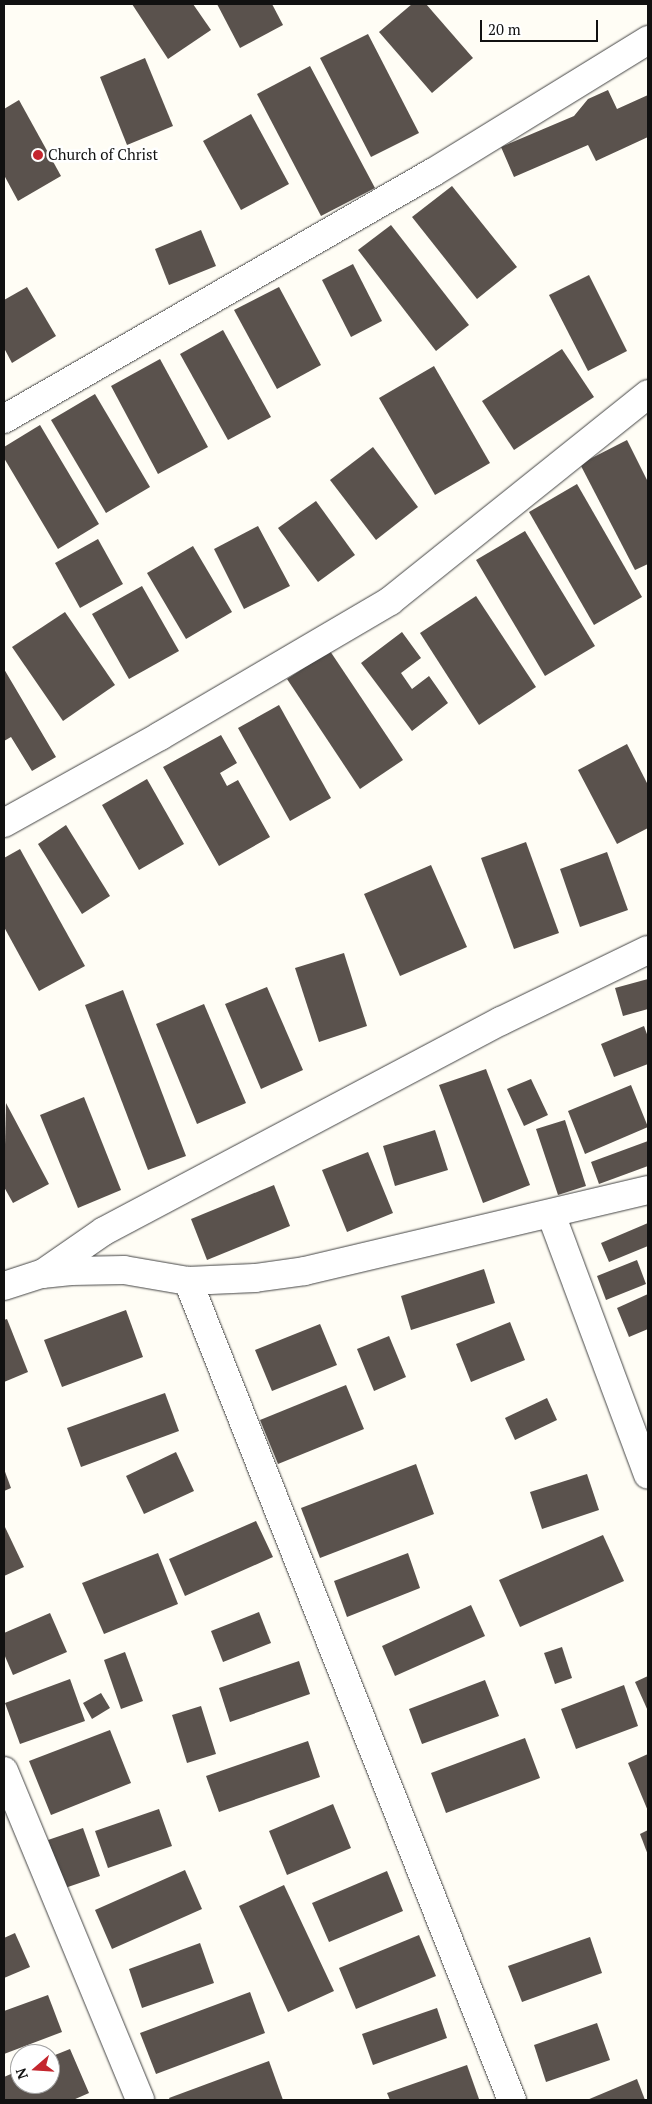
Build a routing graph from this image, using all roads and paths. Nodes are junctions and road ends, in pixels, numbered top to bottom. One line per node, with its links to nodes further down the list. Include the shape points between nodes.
1 (648, 40): 3 (street, via 432,173)
2 (648, 394): 4 (street, via 390,601)
3 (4, 419)
4 (4, 823)
5 (648, 950): 8 (street, via 501,1021 104,1232)
6 (648, 1190): 7 (street)
7 (551, 1214): 9 (street, via 305,1272); 11 (street)
8 (42, 1274): 9 (street, via 124,1270); 10 (street)
9 (188, 1281): 14 (street)
10 (4, 1286)
11 (648, 1475)
12 (4, 1771): 13 (street)
13 (140, 2100)
14 (512, 2100)

